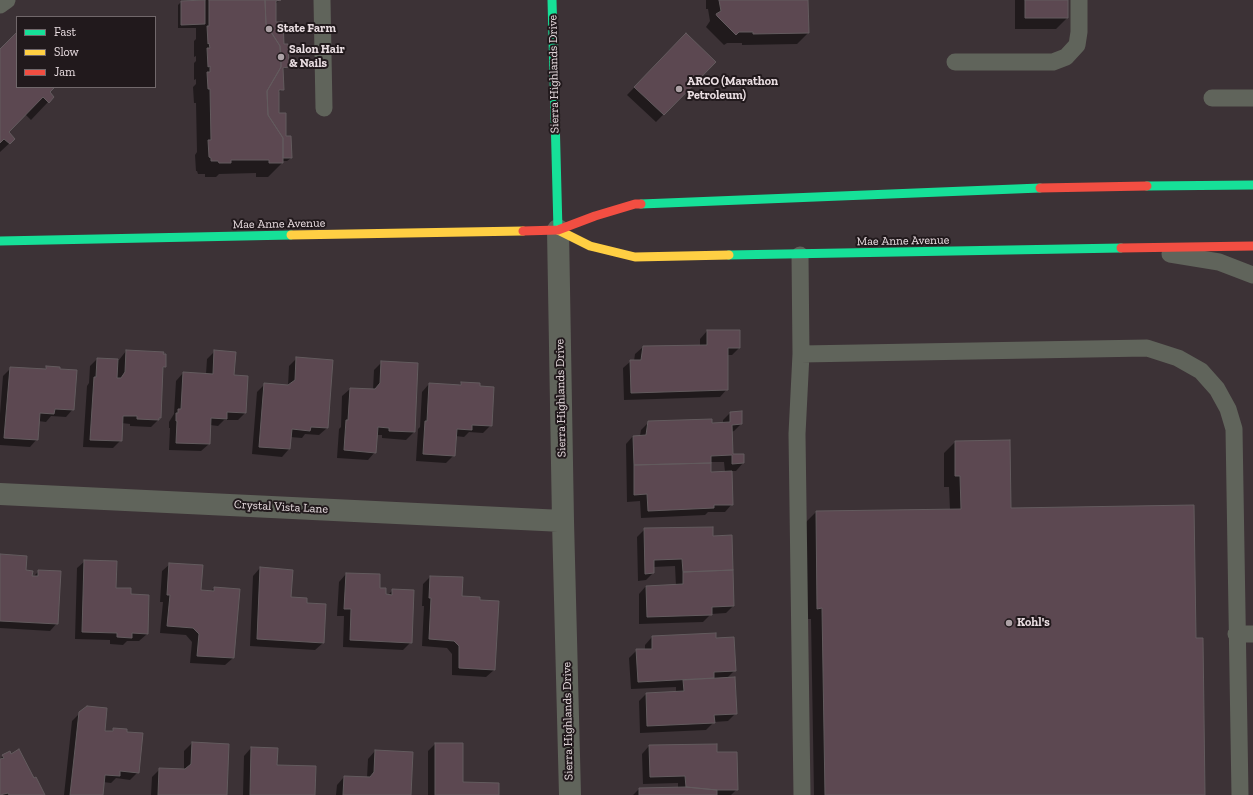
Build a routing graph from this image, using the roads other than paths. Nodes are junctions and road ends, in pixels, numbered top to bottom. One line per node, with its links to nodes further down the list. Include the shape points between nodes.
1 (7, 0): 5 (lane)
2 (322, 0): 9 (lane)
3 (552, 0): 11 (main road, Sierra Highlands Drive)
4 (1079, 0): 6 (lane, via 1077,45 1066,57 1053,62)
5 (0, 5)
6 (955, 62)
7 (1212, 98): 8 (lane)
8 (1253, 98)
9 (324, 108)
10 (1253, 185): 11 (main road, Mae Anne Avenue, via 1011,188 635,204)
11 (558, 230): 12 (main road, Mae Anne Avenue); 15 (main road, Mae Anne Avenue, via 590,246 635,257); 19 (street, Sierra Highlands Drive)
12 (0, 241)
13 (1253, 246): 14 (main road, Mae Anne Avenue)
14 (1132, 248): 15 (main road, Mae Anne Avenue); 16 (lane, via 1219,262)
15 (800, 255): 17 (lane)
16 (1253, 275)
17 (801, 354): 20 (lane, via 1147,348 1178,358 1200,371 1217,389 1228,409 1234,429); 22 (lane, via 797,434)
18 (0, 494): 19 (street, Crystal Vista Lane)
19 (563, 521): 21 (street, Sierra Highlands Drive)
20 (1245, 634): 23 (lane)
21 (570, 795)
22 (802, 795)
23 (1240, 795)

